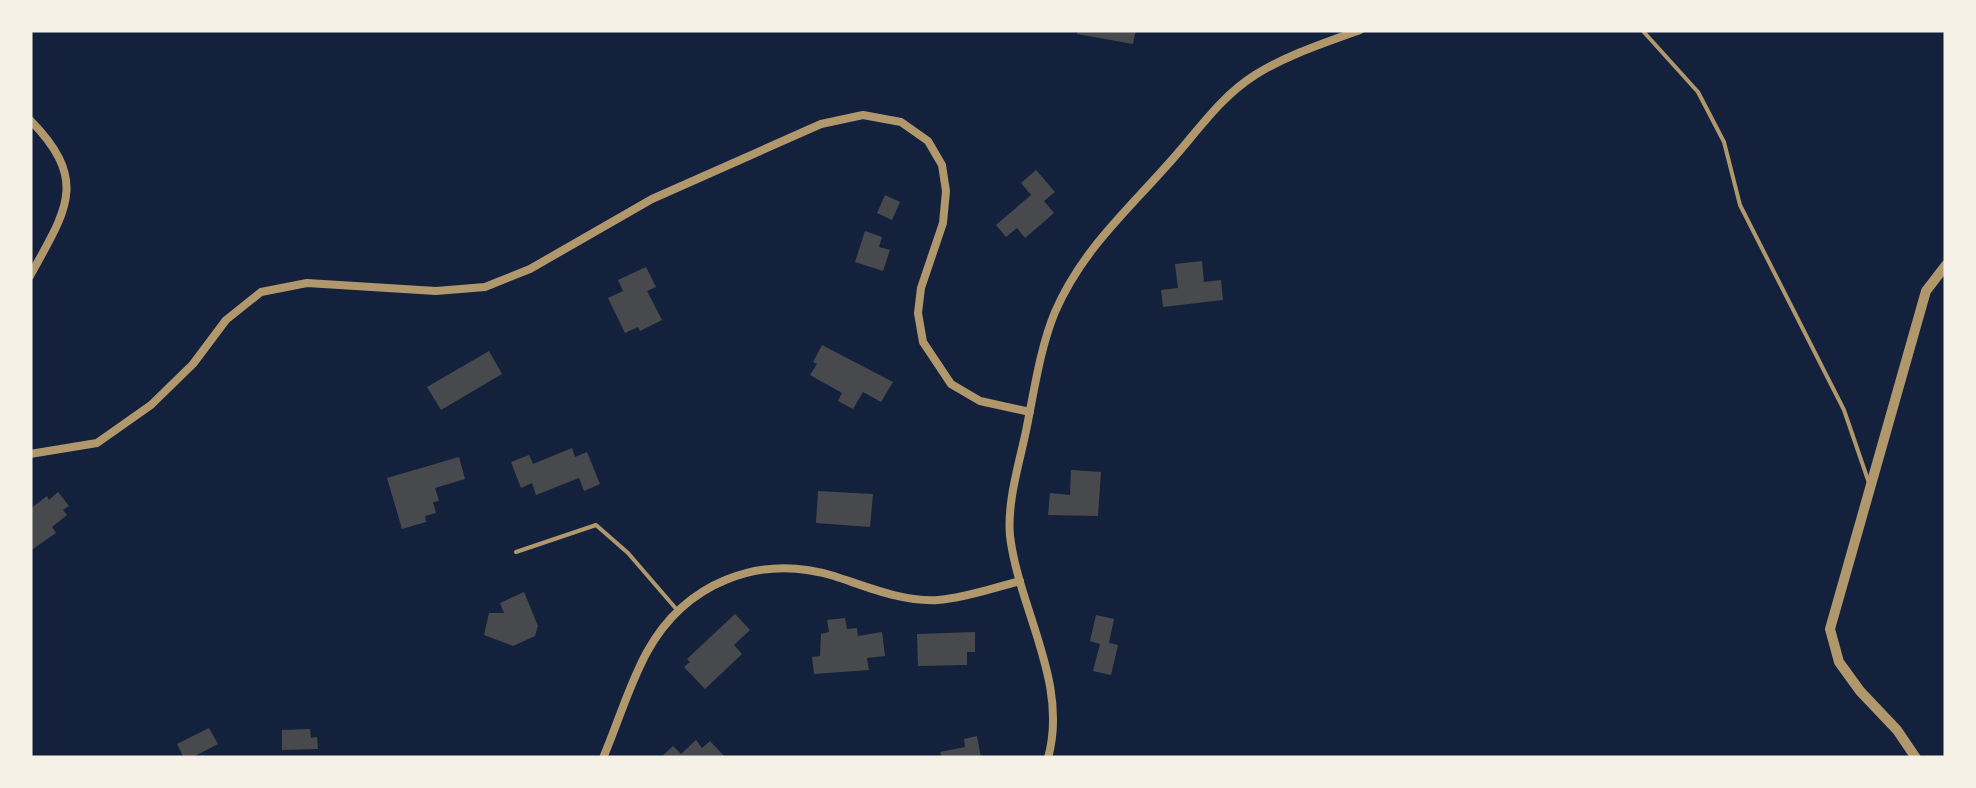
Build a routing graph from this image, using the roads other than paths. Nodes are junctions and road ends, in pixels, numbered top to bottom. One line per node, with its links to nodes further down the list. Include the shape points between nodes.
1 (1360, 30): 6 (street, via 1292,56 1222,100 1092,246 1053,316)
2 (1642, 30): 8 (lane, via 1698,92 1724,142 1740,205 1844,410)
3 (30, 120): 5 (street, via 54,144 67,192 61,219)
4 (1946, 265): 8 (street, via 1926,291)
5 (30, 276)
6 (1030, 412): 7 (street, via 980,401 952,384 923,342 918,313 943,223 942,164 928,141 901,122 863,115 821,124 652,200 485,287 436,292 307,282 261,292 226,320 151,405 110,434 96,443); 10 (street, via 1010,533)
7 (30, 454)
8 (1871, 487): 14 (street, via 1830,629 1839,662)
9 (516, 552): 11 (lane, via 596,525)
10 (1020, 581): 11 (street, via 937,600 781,566 719,580); 13 (street, via 1052,694)
11 (678, 611): 12 (street, via 647,653)
12 (603, 758)
13 (1048, 758)
14 (1916, 758)

